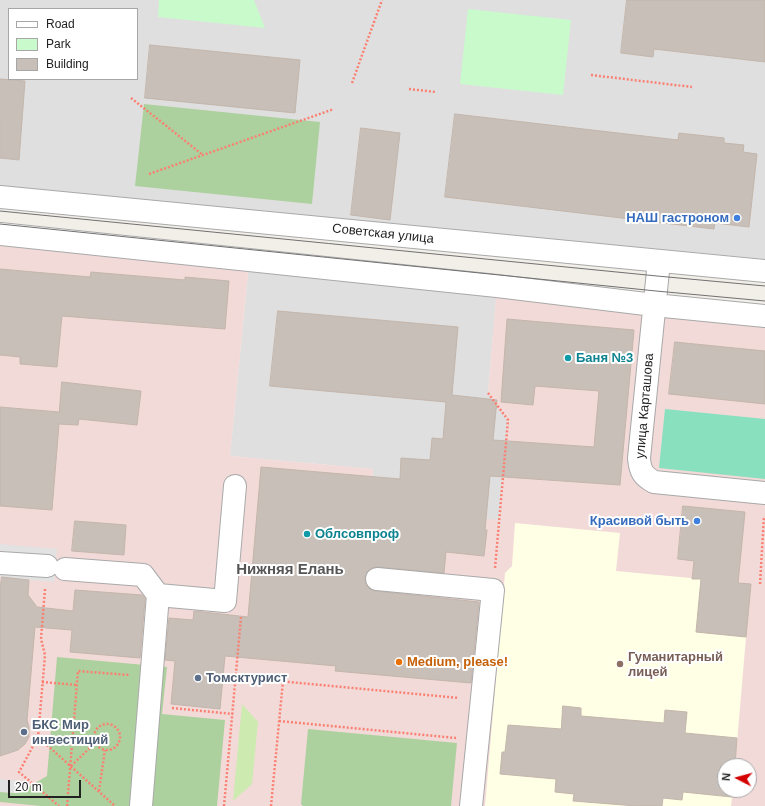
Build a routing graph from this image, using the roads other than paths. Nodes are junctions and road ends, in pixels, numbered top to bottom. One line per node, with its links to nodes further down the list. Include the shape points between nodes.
1 (0, 197): 3 (street, Советская улица)
2 (0, 234): 5 (street)
3 (659, 261): 4 (street, Советская улица); 5 (street, улица Карташова)
4 (765, 271)
5 (654, 305): 6 (street); 8 (street, улица Карташова, via 639,458 642,473 654,482)
6 (765, 316)
7 (234, 486): 11 (street, via 225,600)
8 (765, 493)
9 (0, 563): 11 (street, via 143,575)
10 (377, 579): 13 (street, via 493,590)
11 (158, 595): 12 (street)
12 (141, 806)
13 (471, 806)

